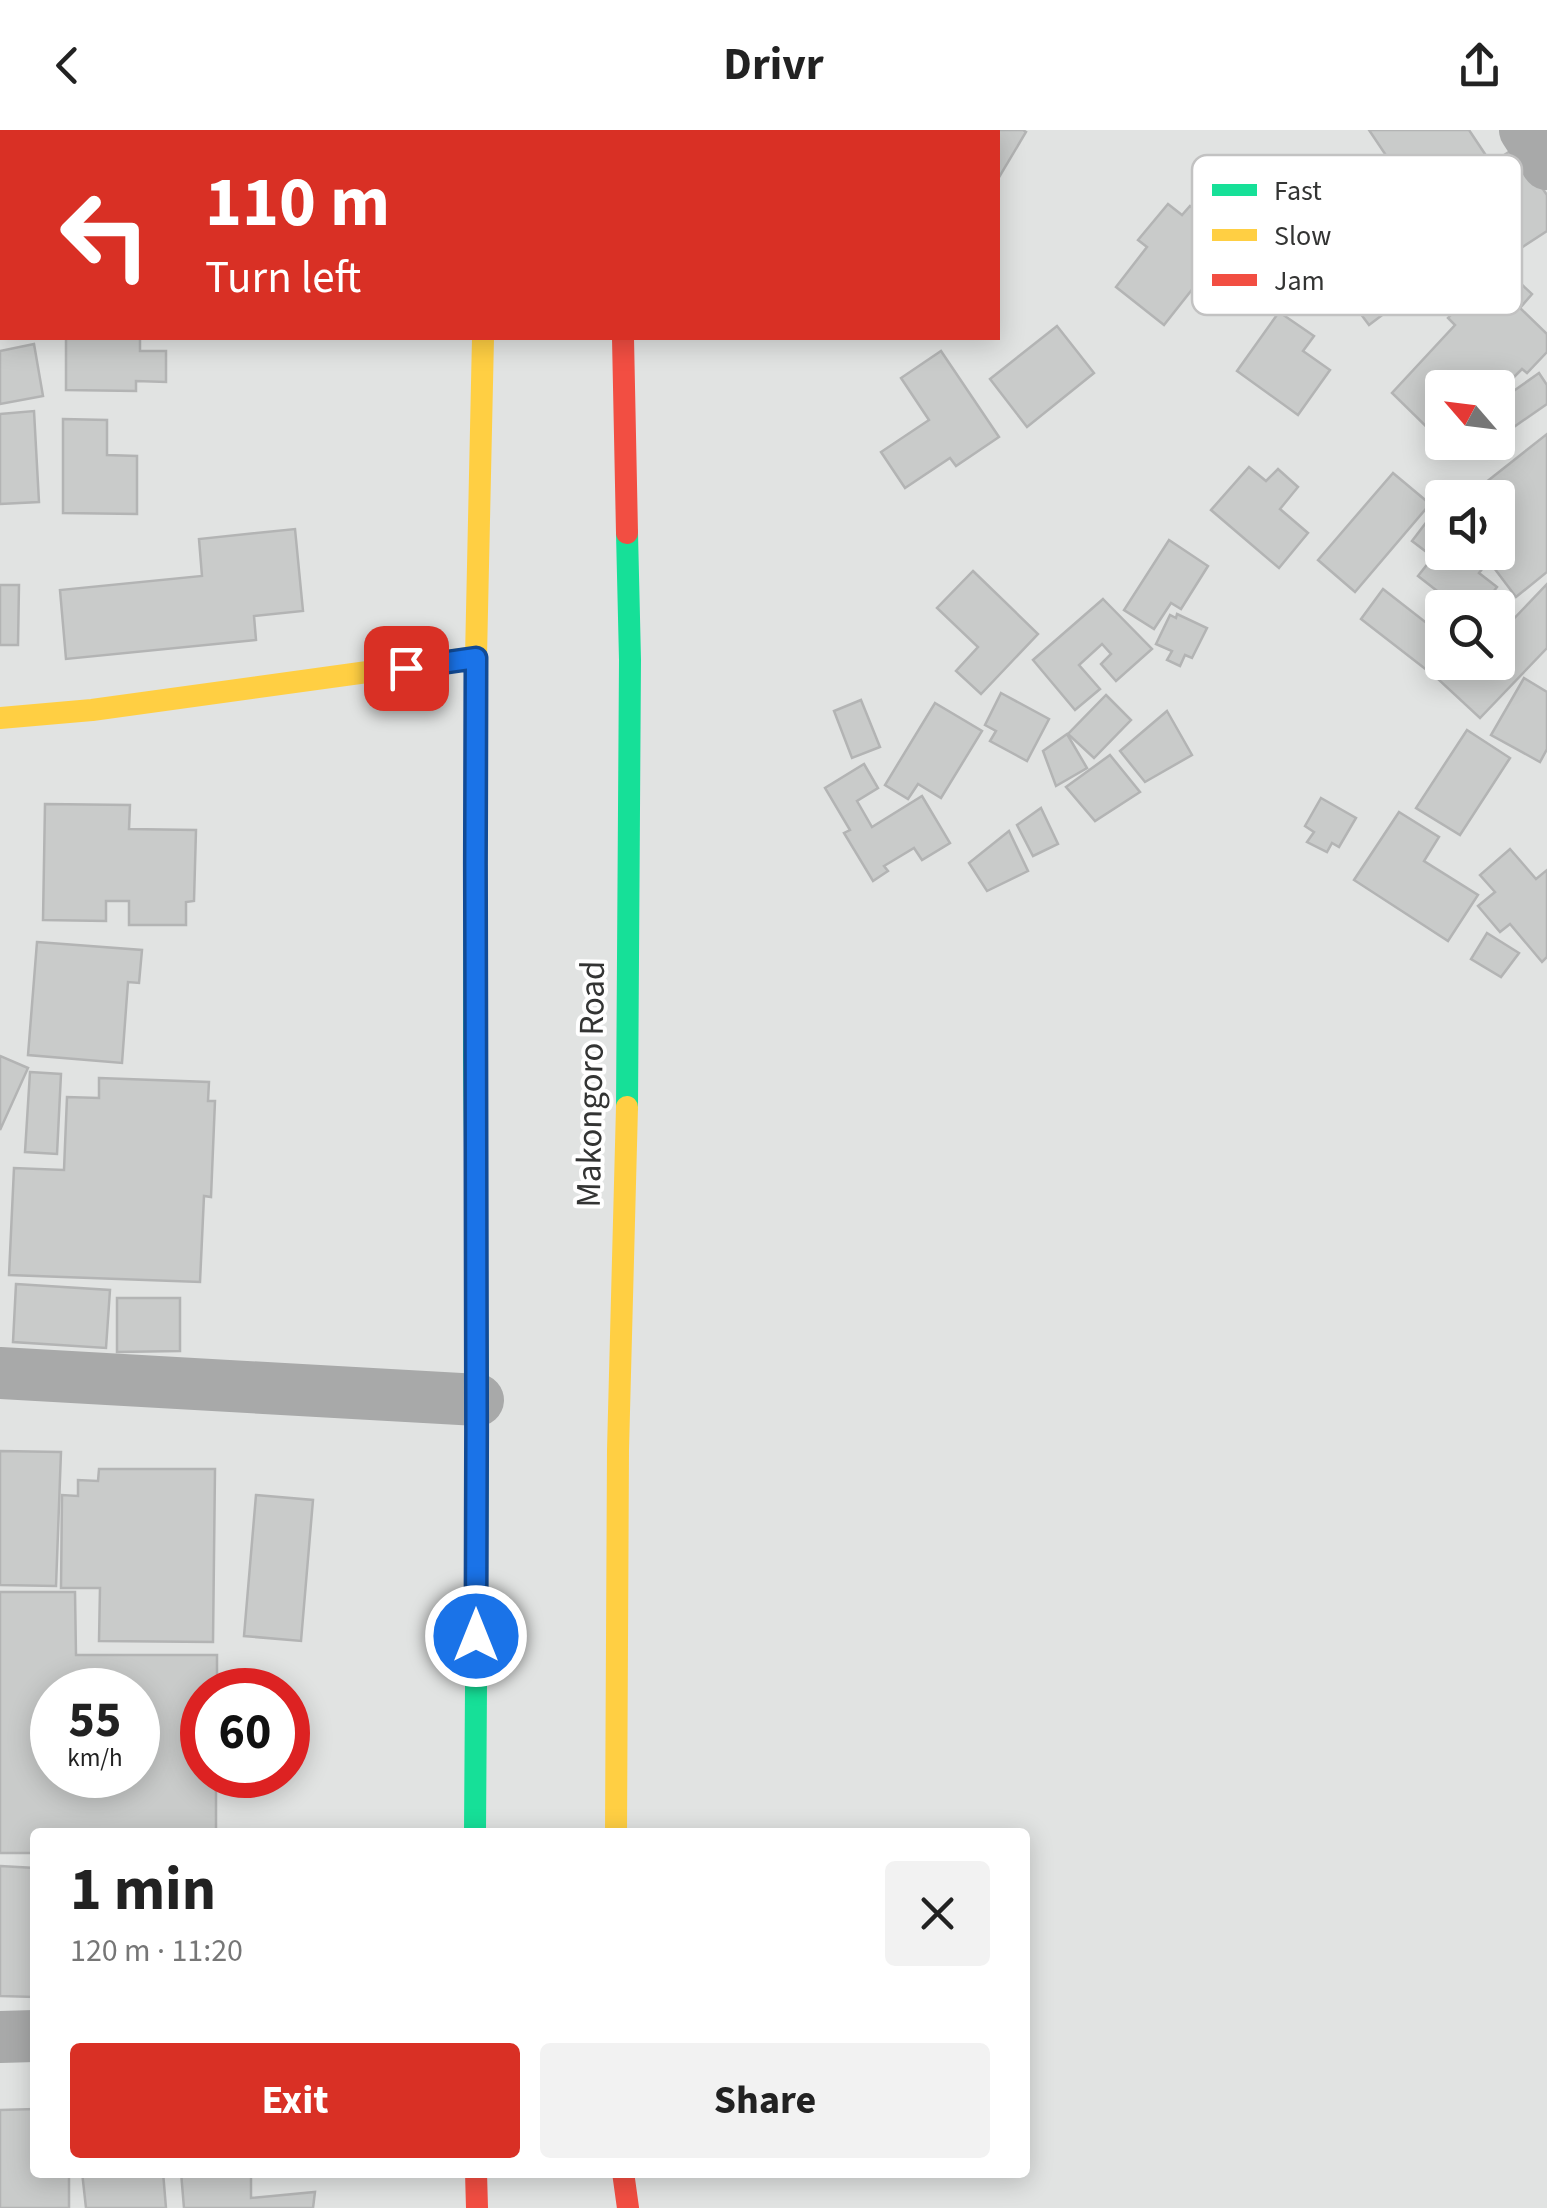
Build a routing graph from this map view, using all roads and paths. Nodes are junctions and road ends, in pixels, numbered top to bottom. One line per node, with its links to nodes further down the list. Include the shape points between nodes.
1 (1525, 130): 2 (street)
2 (1547, 164)
3 (483, 340): 5 (main road)
4 (623, 340): 10 (main road, Makongoro Road, via 630,796)
5 (476, 658): 6 (main road); 8 (main road)
6 (0, 718)
7 (0, 1373): 8 (street)
8 (478, 1400): 9 (main road)
9 (474, 1828)
10 (616, 1828)
11 (30, 2036): 12 (street)
12 (0, 2037)
13 (476, 2178): 15 (main road)
14 (624, 2178): 16 (main road)
15 (477, 2208)
16 (628, 2208)

